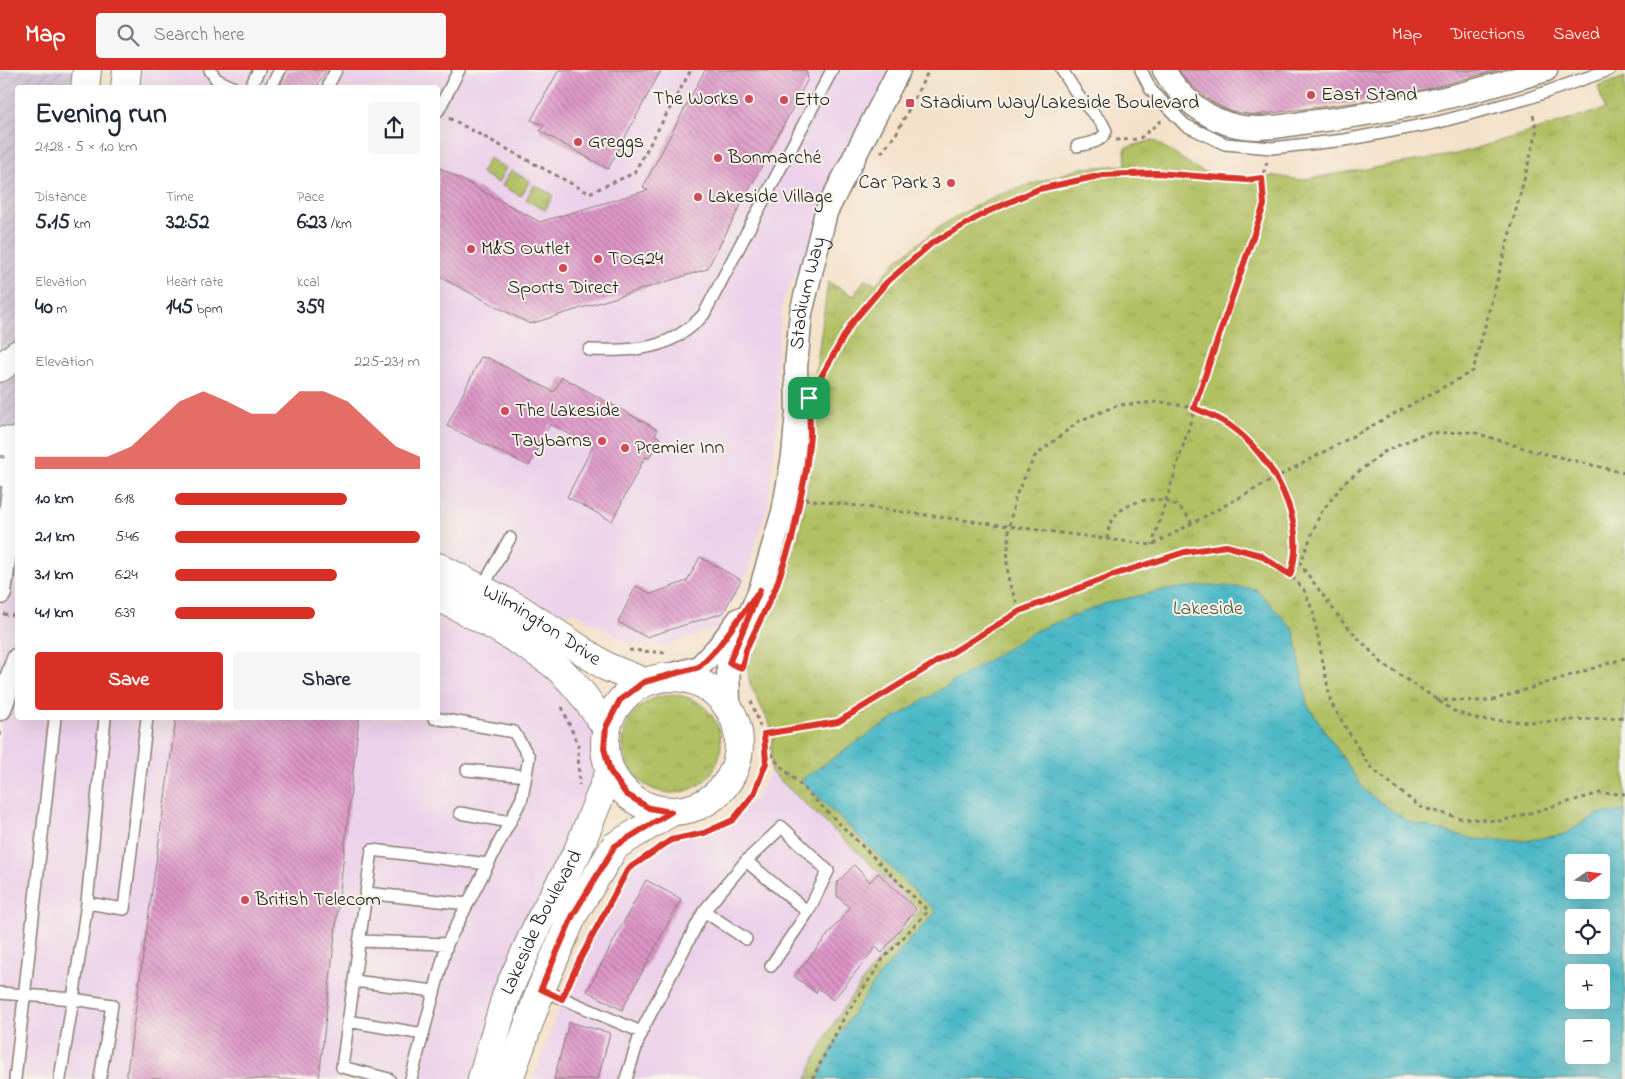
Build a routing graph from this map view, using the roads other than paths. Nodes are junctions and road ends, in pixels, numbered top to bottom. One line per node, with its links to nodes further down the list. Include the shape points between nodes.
1 (87, 70): 16 (main road)
2 (126, 70): 17 (main road)
3 (210, 70): 18 (lane, via 211,76)
4 (259, 70): 19 (lane)
5 (280, 70): 20 (lane)
6 (336, 70): 15 (lane)
7 (459, 70): 21 (lane)
8 (832, 70): 23 (lane, via 704,314 692,328 675,339 632,351)
9 (899, 70): 33 (street, Stadium Way, via 826,212 801,313 793,456 782,512)
10 (1062, 70): 22 (lane, via 1106,131 1097,142)
11 (1140, 70): 14 (lane, via 1151,90 1185,125 1225,144 1272,148 1354,139 1439,122 1529,98)
12 (1164, 70): 13 (street, via 1171,82 1211,118 1238,126 1270,127 1358,117 1416,106)
13 (1546, 70)
14 (1609, 70)
15 (329, 84)
16 (84, 85)
17 (125, 85)
18 (227, 85)
19 (252, 85)
20 (272, 85)
21 (441, 114)
22 (1077, 146)
23 (589, 350)
24 (15, 356): 25 (main road)
25 (0, 368)
26 (0, 441): 27 (main road)
27 (15, 444)
28 (15, 453): 29 (main road)
29 (10, 468): 34 (street)
30 (510, 538): 32 (lane)
31 (440, 568): 32 (main road, Wilmington Drive)
32 (481, 590): 37 (main road, Wilmington Drive, via 518,608 607,667)
33 (760, 590): 37 (street, Stadium Way, via 699,667); 38 (street, Stadium Way, via 728,665)
34 (0, 593)
35 (440, 598): 44 (main road, Wilmington Drive, via 550,661 586,698)
36 (15, 667): 39 (street)
37 (655, 679): 38 (main road, via 689,678); 44 (main road, via 620,700)
38 (738, 699): 48 (main road, via 740,743 731,778 716,796 702,806)
39 (0, 709)
40 (440, 719): 47 (lane, via 514,732 529,758)
41 (55, 720): 66 (lane)
42 (105, 720): 54 (lane)
43 (147, 720): 54 (lane, via 124,909)
44 (606, 727): 46 (main road, via 604,748)
45 (466, 770): 47 (lane)
46 (610, 771): 48 (main road, via 626,794 649,808); 76 (main road, Lakeside Boulevard, via 578,851 539,922 507,993)
47 (526, 776): 50 (lane, via 522,798)
48 (671, 812): 63 (main road, Lakeside Boulevard, via 615,846 573,915)
49 (460, 813): 50 (lane)
50 (510, 822): 52 (lane)
51 (746, 861): 56 (lane); 57 (lane); 57 (lane, via 782,826 828,872)
52 (488, 864): 53 (lane, via 372,850); 55 (lane)
53 (366, 893): 55 (lane); 59 (lane)
54 (87, 903): 67 (lane)
55 (467, 904): 60 (lane)
56 (704, 911): 58 (lane); 69 (lane)
57 (808, 912): 61 (lane)
58 (746, 939)
59 (359, 941): 60 (lane); 62 (lane)
60 (447, 944): 64 (lane)
61 (771, 966)
62 (354, 980): 64 (lane); 68 (lane)
63 (541, 989): 69 (lane); 77 (main road, Lakeside Boulevard)
64 (434, 991): 70 (lane)
65 (0, 993): 66 (lane)
66 (26, 996): 67 (lane); 71 (lane)
67 (73, 1000): 72 (lane); 73 (lane, via 112,1005)
68 (348, 1021): 70 (lane); 74 (lane, via 342,1068)
69 (641, 1032): 78 (lane)
70 (423, 1034): 75 (lane)
71 (16, 1079)
72 (60, 1079)
73 (100, 1079)
74 (389, 1079)
75 (411, 1079)
76 (482, 1079)
77 (509, 1079)
78 (626, 1079)

